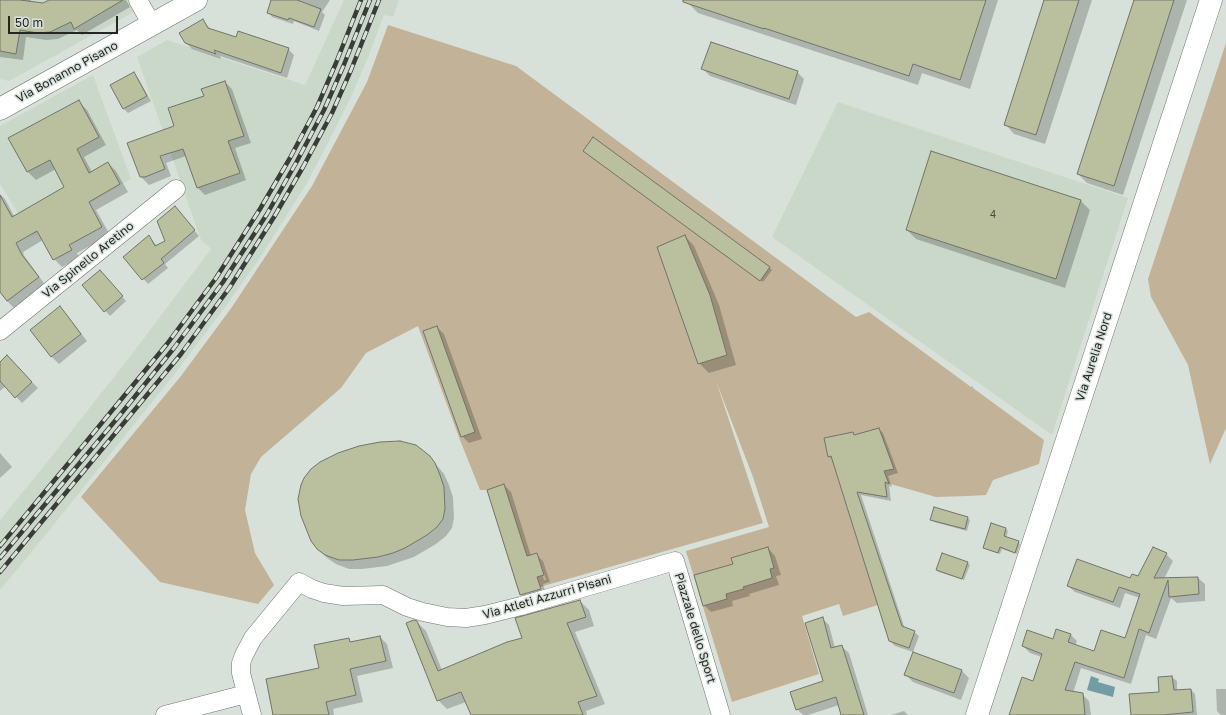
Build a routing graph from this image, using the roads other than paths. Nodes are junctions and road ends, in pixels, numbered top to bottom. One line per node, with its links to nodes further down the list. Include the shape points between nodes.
1 (138, 0): 4 (street)
2 (196, 0): 4 (main road, Via Bonanno Pisano)
3 (1211, 0): 10 (main road, Via Aurelia Nord)
4 (152, 25): 5 (main road, Via Bonanno Pisano)
5 (0, 109)
6 (176, 189): 7 (street, Via Spinello Aretino)
7 (0, 331)
8 (632, 573): 9 (street, Via Atleti Azzurri Pisani, via 520,606 466,618 423,612 383,595 343,596 324,593 299,582 248,647 241,663); 13 (street, Piazzale dello Sport, via 675,561)
9 (246, 694): 11 (street); 12 (street)
10 (977, 714)
11 (165, 715)
12 (252, 715)
13 (721, 715)

